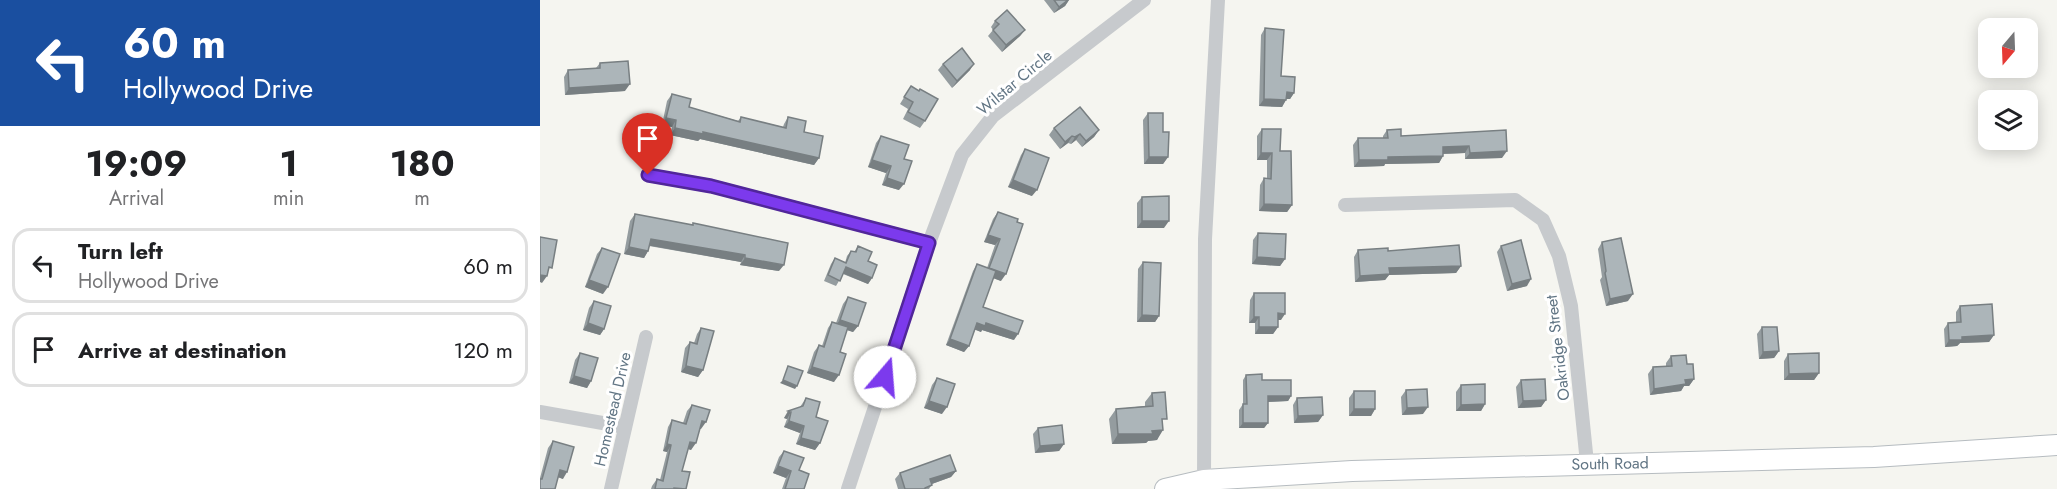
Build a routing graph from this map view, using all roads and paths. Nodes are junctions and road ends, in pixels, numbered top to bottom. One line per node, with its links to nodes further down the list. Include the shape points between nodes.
1 (1144, 0): 5 (street, Wilstar Circle, via 993,116 962,155)
2 (1216, 1): 11 (street, via 1205,239)
3 (648, 175): 5 (street, via 711,186)
4 (1345, 205): 10 (street, Oakridge Street, via 1515,200 1543,220 1559,256 1571,306)
5 (929, 243): 13 (street, Wilstar Circle)
6 (646, 337): 8 (street, Homestead Drive)
7 (540, 412): 8 (street)
8 (625, 427): 12 (street, Homestead Drive)
9 (2057, 446): 10 (main road, South Road, via 1874,457)
10 (1587, 464): 11 (main road, South Road)
11 (1204, 480): 14 (main road, South Road)
12 (611, 489)
13 (848, 489)
14 (1165, 489)

